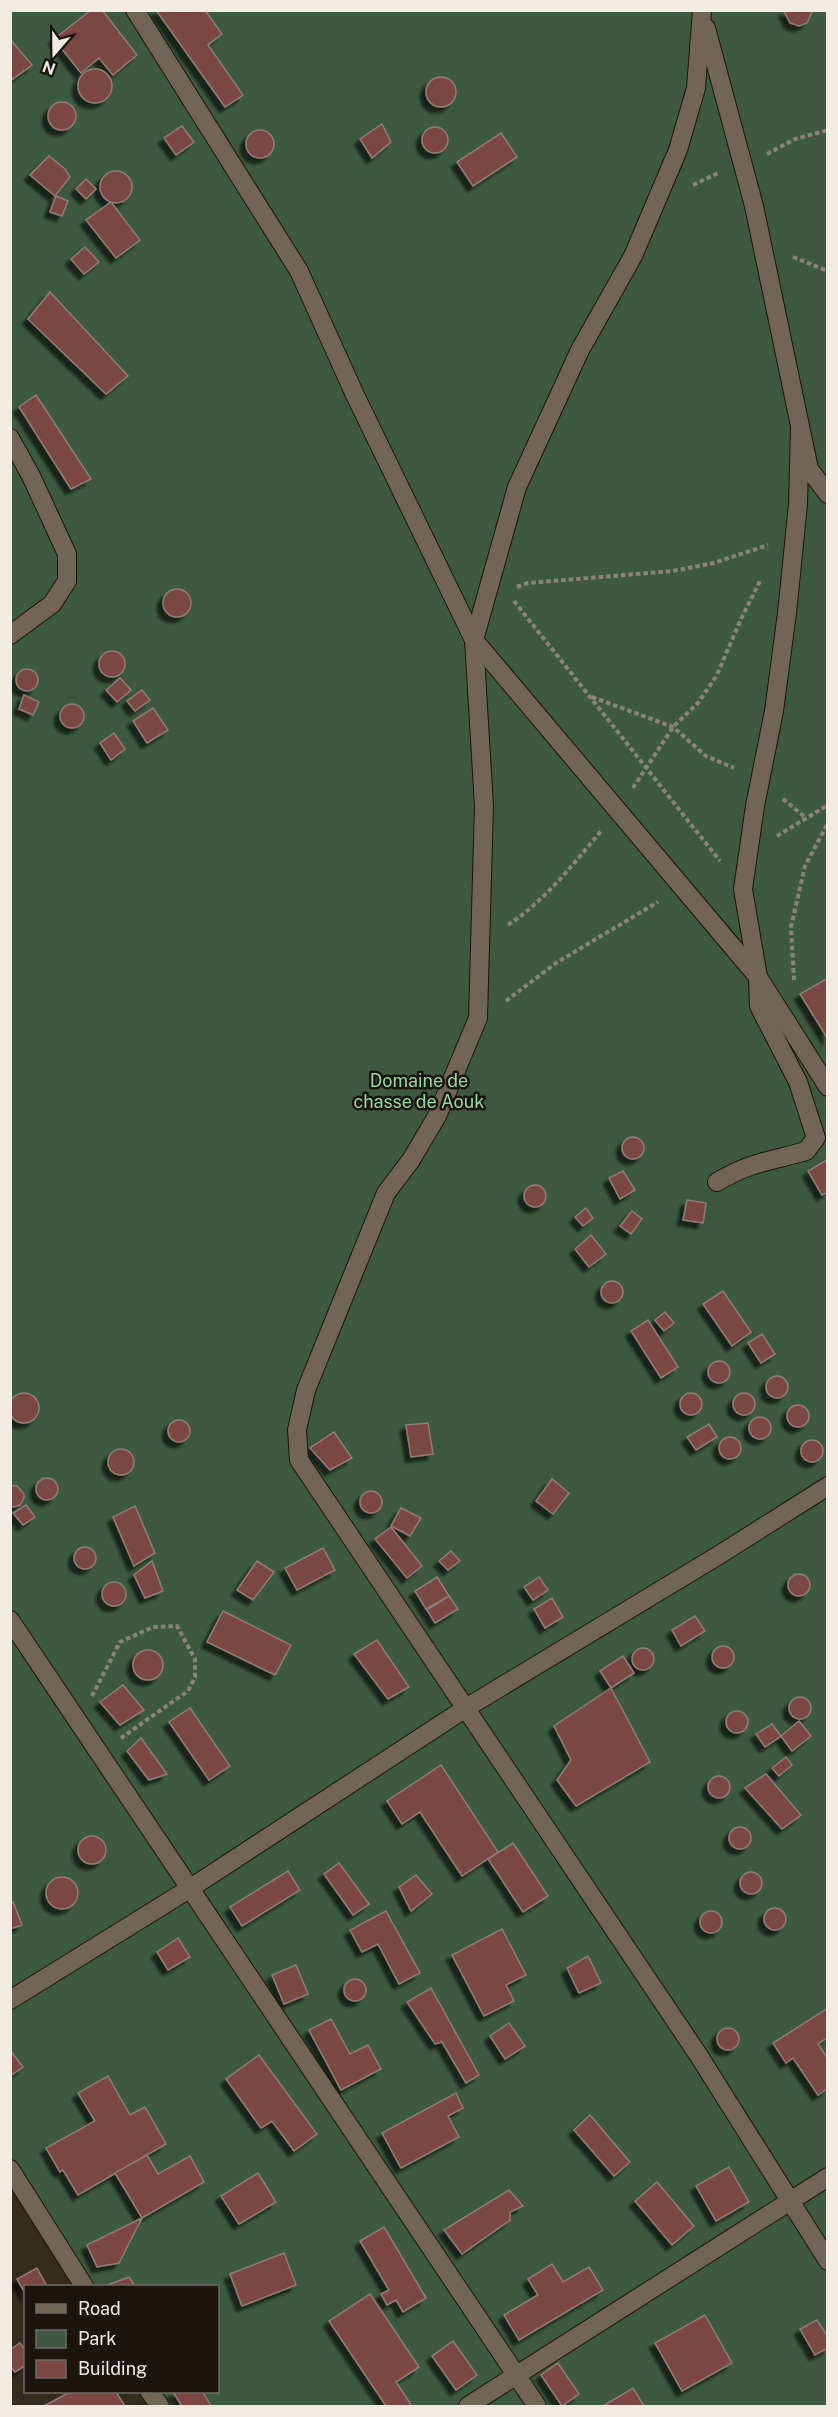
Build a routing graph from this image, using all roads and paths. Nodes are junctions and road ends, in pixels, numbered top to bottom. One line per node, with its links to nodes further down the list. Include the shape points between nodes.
1 (135, 10): 11 (street, via 299,271)
2 (702, 13): 3 (street, via 754,206); 8 (street, via 696,88 678,150 633,256 580,350 517,488)
3 (800, 429): 5 (street, via 808,469); 6 (street)
4 (10, 438): 10 (street, via 67,554 67,581 52,604)
5 (828, 494)
6 (795, 536): 9 (path, via 714,563 673,571 528,584); 15 (street, via 774,711)
7 (765, 572): 13 (path, via 717,675 698,703)
8 (491, 576): 9 (path); 11 (street)
9 (507, 591): 12 (path)
10 (10, 635)
11 (474, 640): 17 (street); 22 (street, via 484,806)
12 (591, 697): 13 (path); 14 (path)
13 (673, 727): 14 (path); 15 (path, via 706,756)
14 (646, 767): 17 (path); 20 (path, via 725,867)
15 (760, 780): 18 (path); 20 (street)
16 (828, 805): 18 (path)
17 (619, 810): 21 (street); 22 (path, via 550,891 524,914)
18 (806, 818): 20 (path)
19 (828, 823): 24 (path, via 805,866 791,927)
20 (747, 858): 23 (street, via 743,889)
21 (683, 887): 23 (street); 25 (path, via 556,963)
22 (478, 944): 25 (street)
23 (758, 977): 26 (street); 27 (street, via 759,1006 798,1082 816,1138 806,1151 759,1161)
24 (794, 990)
25 (478, 1018): 30 (street, via 437,1116 386,1193 306,1390 297,1430 299,1460)
26 (828, 1087)
27 (717, 1182)
28 (828, 1486): 30 (street)
29 (10, 1620): 31 (street)
30 (466, 1708): 33 (street); 37 (street, via 699,2056)
31 (78, 1723): 32 (street); 32 (path, via 120,1642 153,1627 177,1626 195,1659 195,1677 188,1691)
32 (98, 1754): 33 (street)
33 (189, 1889): 34 (street); 40 (street)
34 (10, 2000)
35 (10, 2169): 39 (street)
36 (828, 2177): 37 (street)
37 (790, 2201): 38 (street); 40 (street)
38 (828, 2261)
39 (83, 2285)
40 (516, 2376): 43 (street); 44 (street)
41 (151, 2393): 42 (street)
42 (160, 2406)
43 (468, 2406)
44 (537, 2406)

